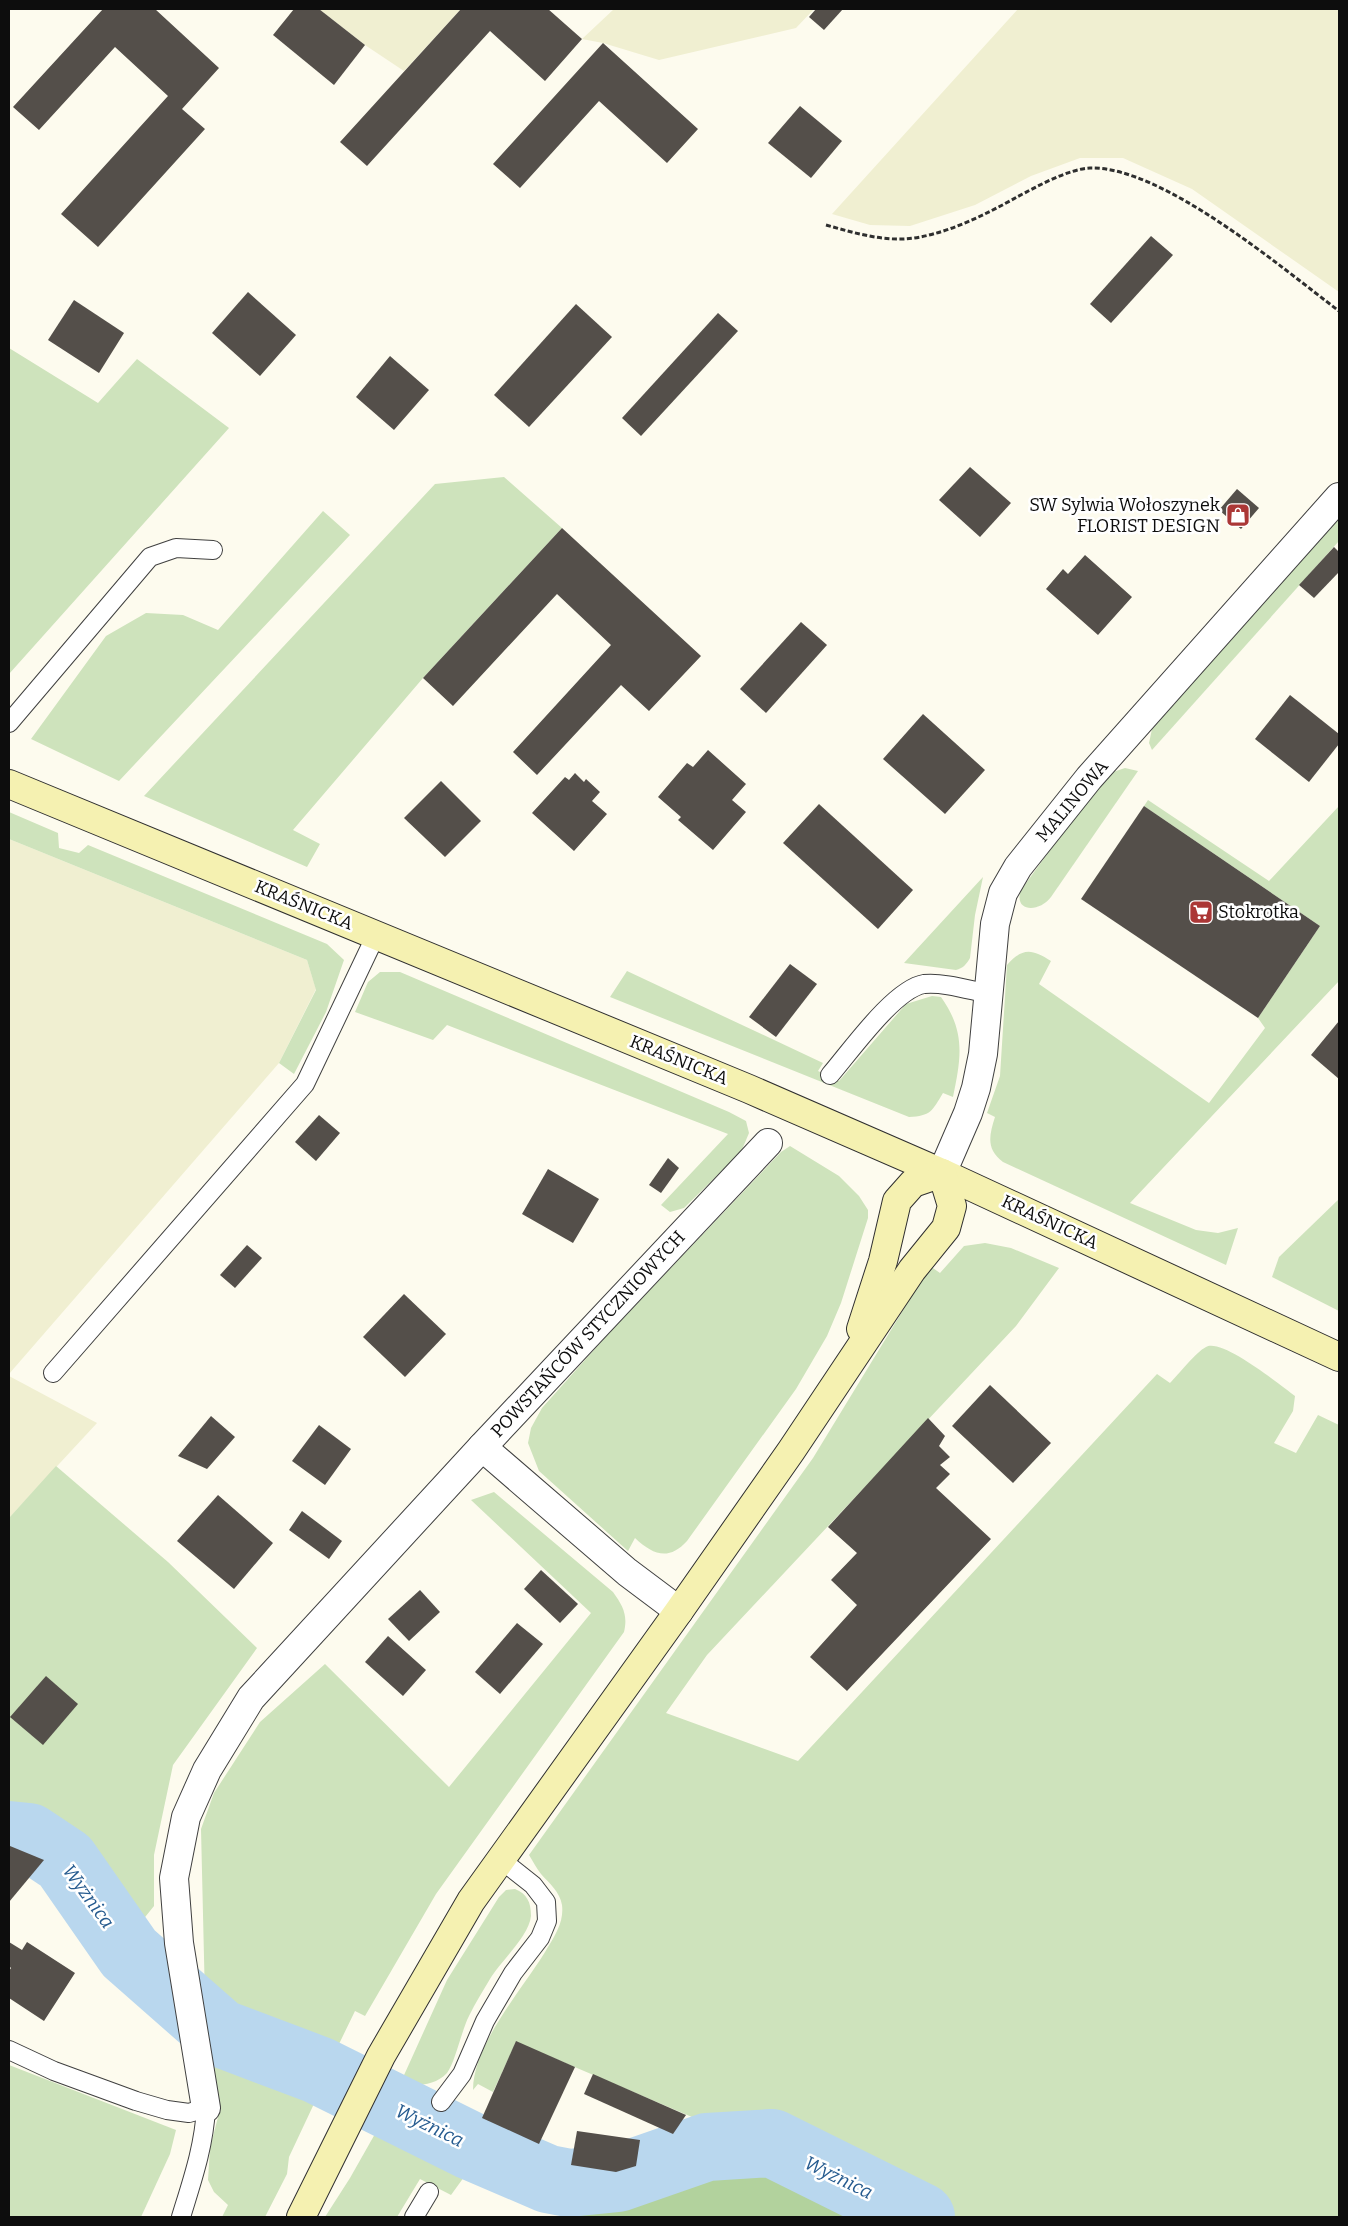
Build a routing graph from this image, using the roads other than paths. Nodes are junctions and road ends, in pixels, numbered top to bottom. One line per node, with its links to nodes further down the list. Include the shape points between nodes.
1 (1339, 497): 6 (street, MALINOWA, via 1089,778 1018,867 999,906)
2 (213, 550): 3 (lane, via 176,548 150,558)
3 (9, 723)
4 (9, 784): 5 (street, KRAŚNICKA)
5 (376, 935): 9 (street, KRAŚNICKA); 12 (lane, via 305,1084)
6 (989, 994): 7 (lane, via 939,984 923,984 912,989 892,1002); 9 (street, MALINOWA, via 976,1088)
7 (830, 1075)
8 (768, 1143): 13 (street, POWSTAŃCÓW STYCZNIOWYCH)
9 (942, 1172): 10 (street, via 913,1183 897,1201 883,1261); 10 (street, via 952,1206 946,1228 912,1270); 11 (street, KRAŚNICKA)
10 (853, 1356): 14 (street)
11 (1339, 1357)
12 (54, 1373)
13 (482, 1447): 14 (street, POWSTAŃCÓW STYCZNIOWYCH, via 627,1572); 18 (street, via 251,1698 207,1770 186,1817 174,1878 179,1943)
14 (679, 1611): 15 (street)
15 (500, 1859): 17 (lane, via 533,1885 546,1902 547,1921 540,1938 513,1973 485,2021 462,2074); 21 (street, via 445,1943 381,2056)
16 (9, 2050): 18 (lane, via 54,2071 166,2110 189,2113)
17 (441, 2102)
18 (206, 2108): 20 (lane, via 199,2162)
19 (429, 2192): 22 (lane)
20 (180, 2217)
21 (301, 2217)
22 (414, 2217)

